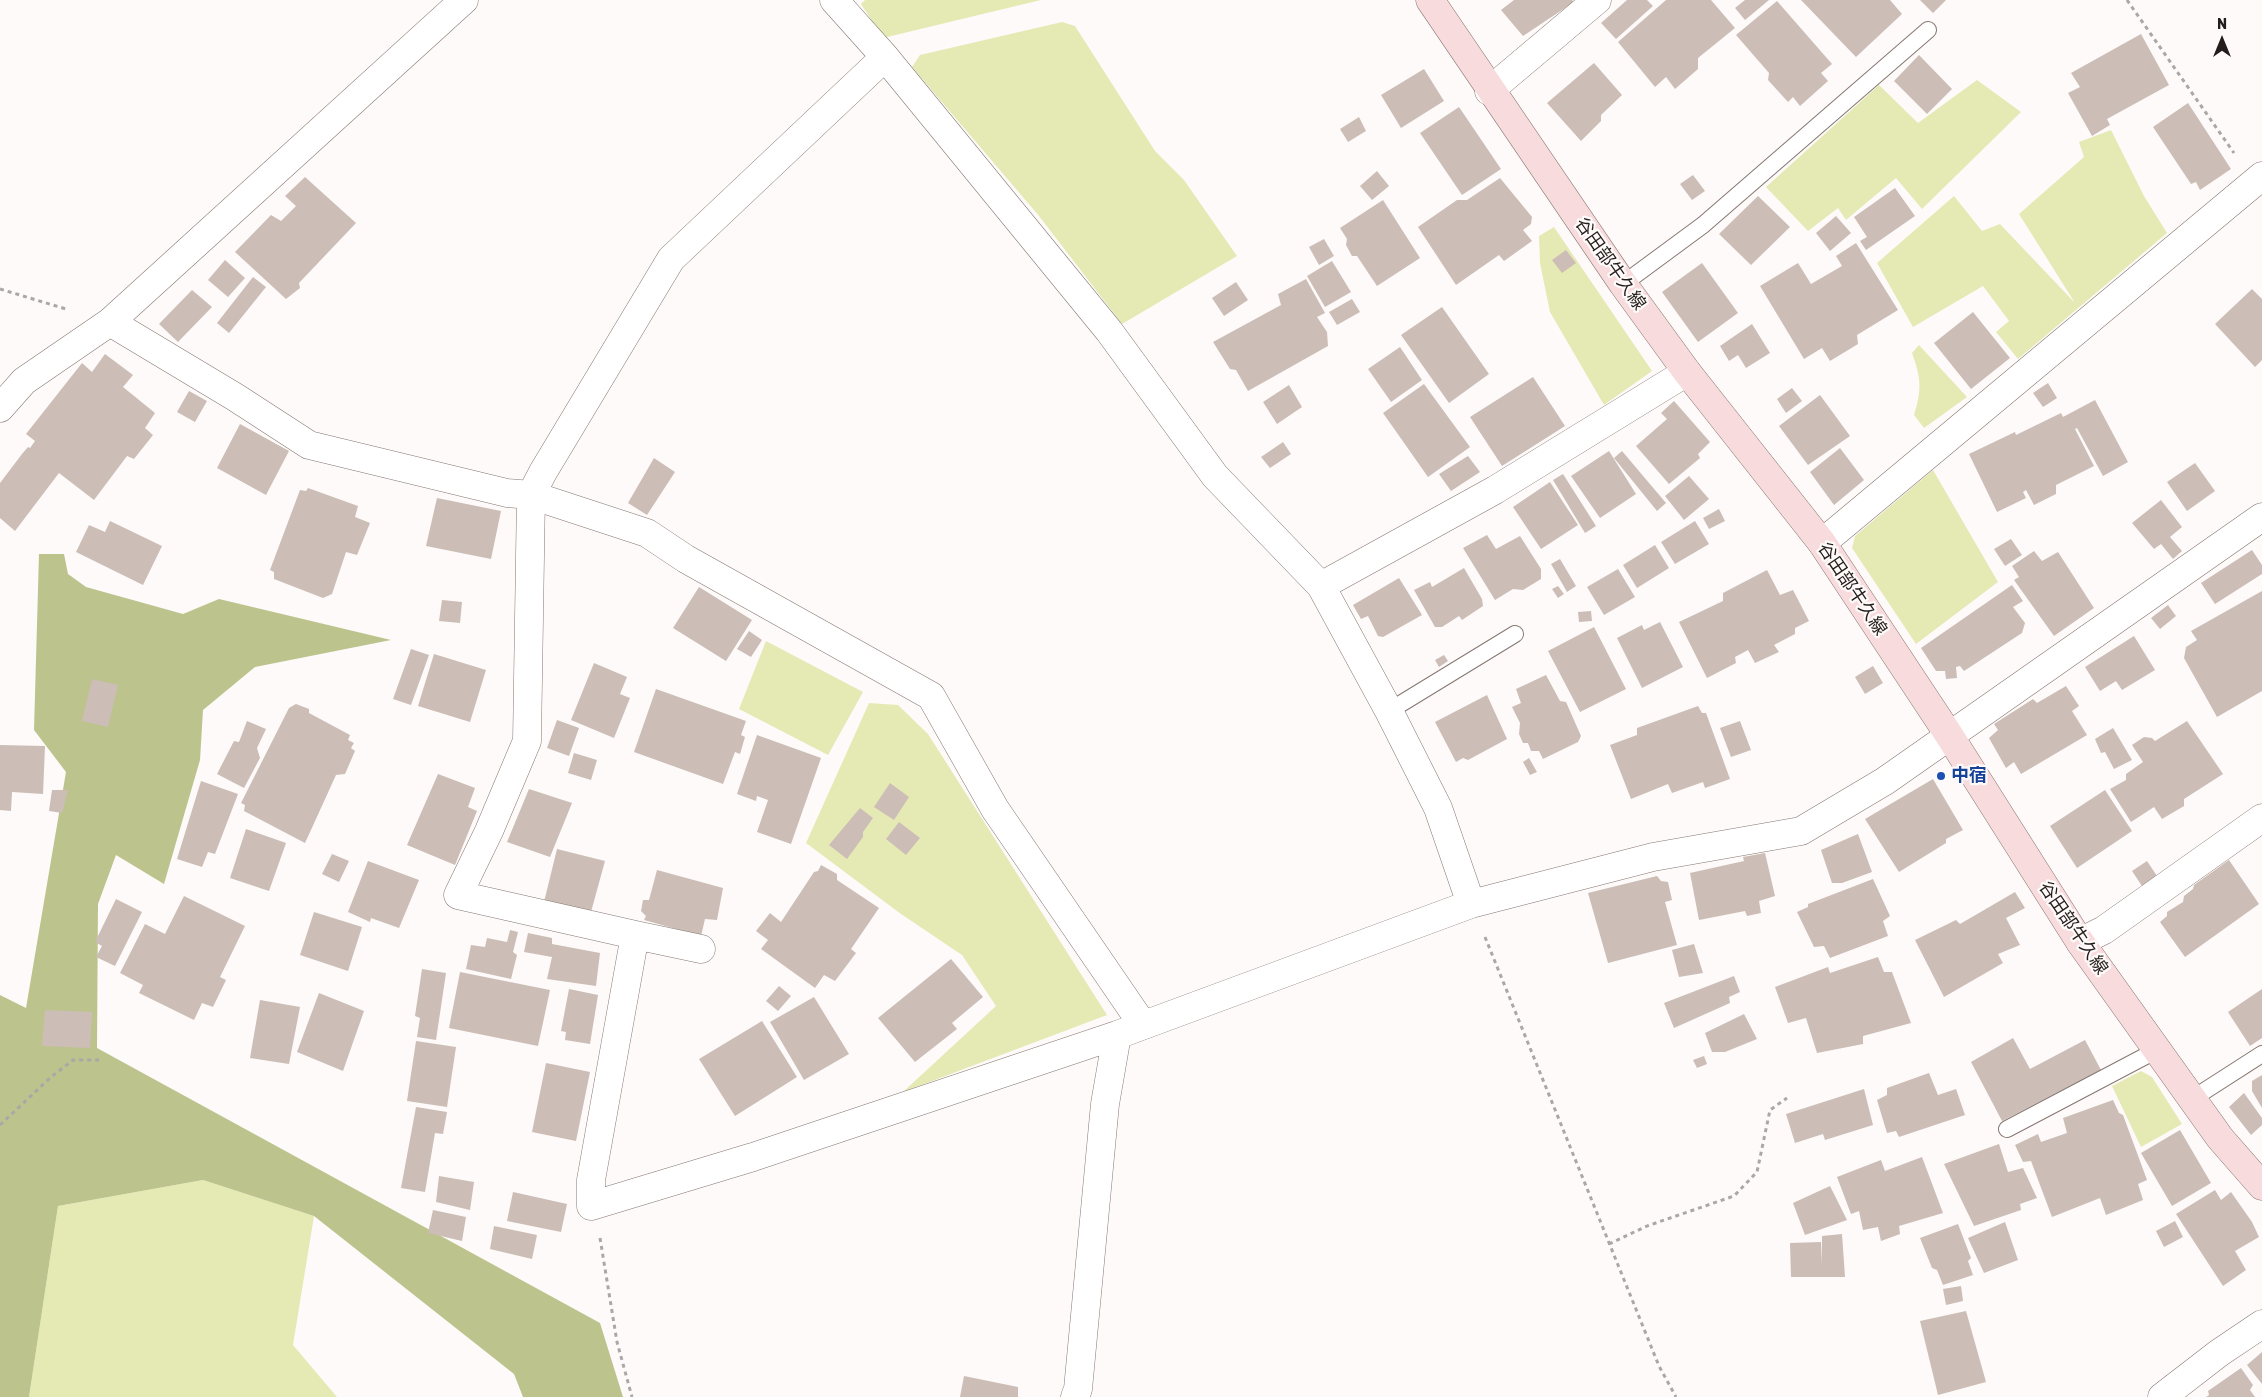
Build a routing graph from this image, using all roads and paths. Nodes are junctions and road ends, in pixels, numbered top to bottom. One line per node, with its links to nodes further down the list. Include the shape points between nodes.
1 (464, 0): 12 (street)
2 (834, 0): 7 (street)
3 (1430, 0): 8 (main road, 谷田部牛久線)
4 (1597, 0): 8 (street)
5 (2127, 0): 9 (path)
6 (1928, 30): 10 (lane, via 1703,225)
7 (885, 57): 15 (street, via 671,259); 18 (street, via 1109,331 1215,476)
8 (1489, 91): 10 (main road, 谷田部牛久線)
9 (2258, 180): 17 (street)
10 (1623, 284): 13 (main road, 谷田部牛久線)
11 (0, 289): 12 (path)
12 (110, 322): 14 (street, via 24,381); 15 (street, via 309,445 507,493)
13 (1687, 372): 17 (main road, 谷田部牛久線); 18 (street, via 1495,490)
14 (0, 408)
15 (531, 495): 24 (street, via 527,741 458,895); 27 (street, via 647,533 686,559 931,696 995,809)
16 (2262, 517): 21 (street)
17 (1822, 543): 21 (main road, 谷田部牛久線)
18 (1321, 586): 20 (street)
19 (1515, 634): 20 (lane)
20 (1389, 712): 23 (street, via 1438,808)
21 (1949, 735): 23 (street, via 1885,781 1800,831 1653,857); 25 (main road, 谷田部牛久線)
22 (2262, 818): 25 (street, via 2104,930)
23 (1471, 904): 27 (street); 38 (path)
24 (635, 935): 26 (street); 37 (street, via 591,1180 591,1206)
25 (2080, 942): 29 (main road, 谷田部牛久線)
26 (701, 948)
27 (1143, 1025): 28 (street)
28 (1117, 1035): 37 (street, via 762,1154); 41 (street, via 1105,1104)
29 (2157, 1050): 33 (main road, 谷田部牛久線); 35 (lane)
30 (2262, 1054): 33 (lane)
31 (100, 1060): 34 (path, via 73,1060)
32 (1787, 1098): 38 (path, via 1770,1110 1757,1172 1734,1196 1647,1226)
33 (2192, 1099): 36 (main road, 谷田部牛久線, via 2220,1138)
34 (0, 1125)
35 (2007, 1129)
36 (2262, 1186)
37 (597, 1204): 40 (path, via 617,1342)
38 (1609, 1244): 42 (path, via 1659,1366)
39 (2262, 1324): 43 (street)
40 (632, 1397)
41 (1075, 1397)
42 (1676, 1397)
43 (2162, 1397)

